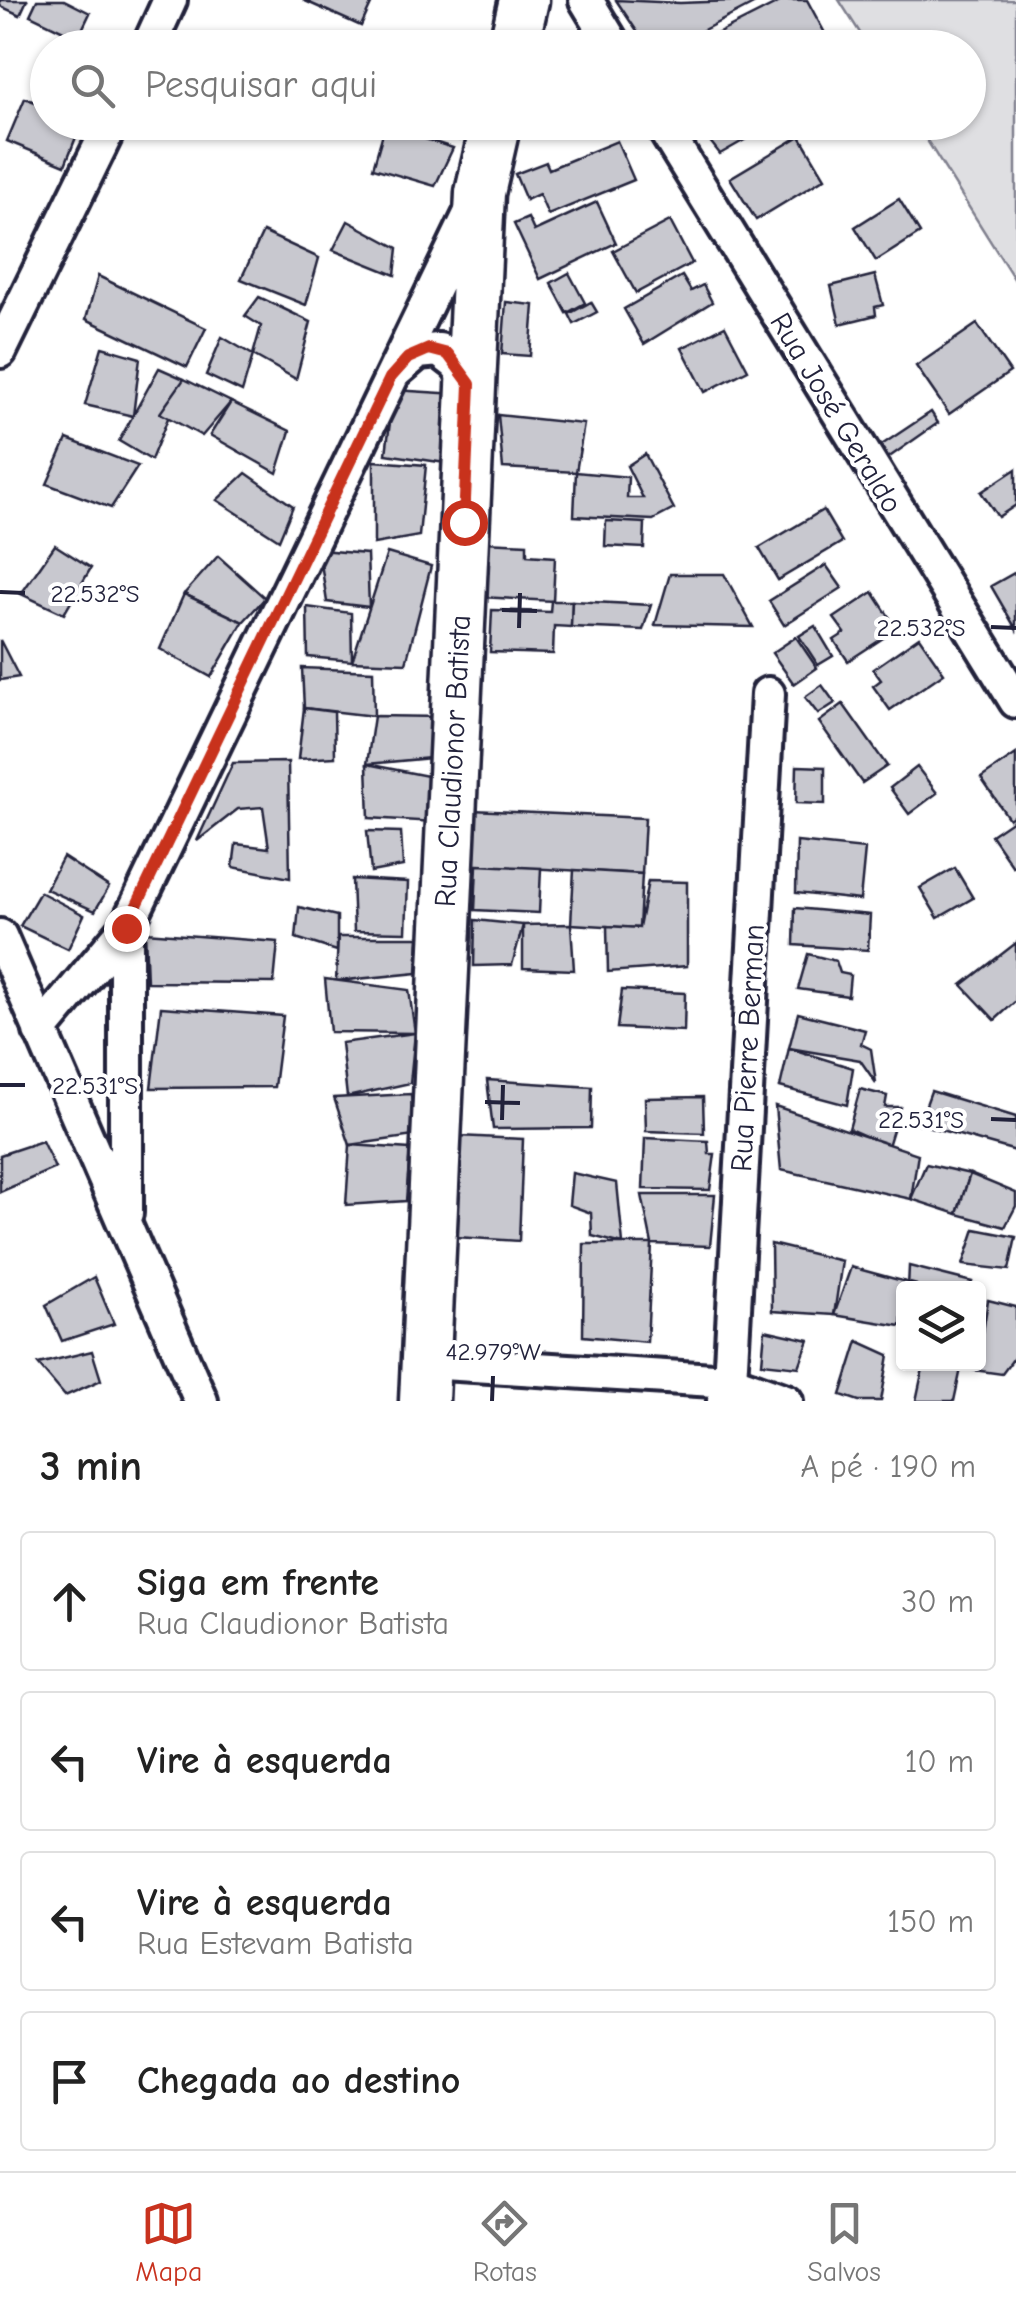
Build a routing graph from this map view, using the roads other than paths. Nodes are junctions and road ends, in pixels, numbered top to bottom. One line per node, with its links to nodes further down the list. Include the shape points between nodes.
1 (170, 0): 4 (street)
2 (524, 0): 5 (main road)
3 (586, 0): 6 (street)
4 (156, 30)
5 (517, 30)
6 (604, 30)
7 (103, 140): 11 (street)
8 (492, 140): 10 (main road, Rua Claudionor Batista)
9 (671, 140): 15 (street, Rua José Geraldo)
10 (480, 192): 12 (street); 13 (main road, Rua Claudionor Batista)
11 (0, 351)
12 (390, 378): 13 (street, via 408,358 429,349 448,354); 16 (street)
13 (470, 384): 20 (main road, Rua Claudionor Batista)
14 (768, 694): 21 (street, Rua Pierre Berman)
15 (1016, 701)
16 (126, 928): 18 (street); 19 (street)
17 (0, 936): 18 (street)
18 (40, 1031): 19 (street)
19 (126, 1229): 22 (street)
20 (425, 1381): 21 (street)
21 (727, 1391): 23 (street)
22 (201, 1401)
23 (786, 1401)

